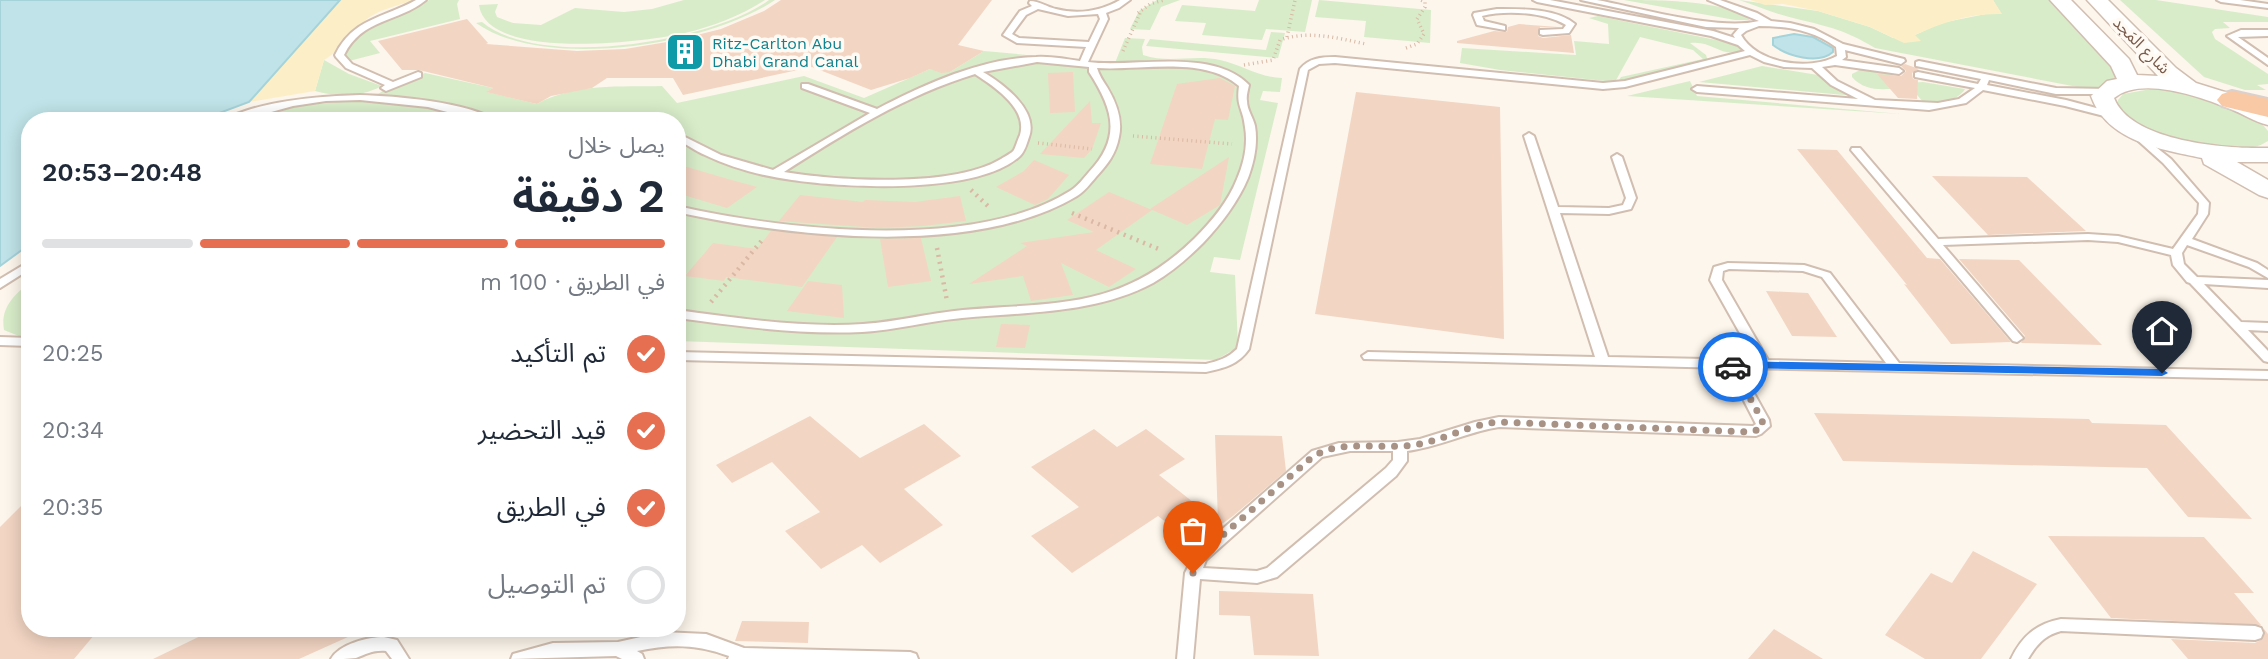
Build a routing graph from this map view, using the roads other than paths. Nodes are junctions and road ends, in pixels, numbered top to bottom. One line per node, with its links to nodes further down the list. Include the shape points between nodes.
1 (422, 0): 35 (lane, via 367,24 339,55 349,66)
2 (1126, 0): 13 (lane)
3 (1518, 0): 14 (lane)
4 (1537, 0): 12 (lane)
5 (1585, 0): 17 (lane, via 1706,24)
6 (1712, 0): 16 (lane)
7 (2060, 0): 34 (street, شارع المَجد, via 2121,64)
8 (2097, 0): 37 (street, شارع المَجد)
9 (2221, 0): 11 (lane)
10 (1034, 3): 13 (lane, via 1067,13); 22 (lane, via 1008,32 1011,38)
11 (2268, 6)
12 (1577, 8): 15 (lane); 21 (lane)
13 (1101, 11): 22 (lane, via 1104,19)
14 (1511, 12): 15 (lane); 18 (lane, via 1477,15 1480,23)
15 (1564, 19): 19 (lane, via 1570,29)
16 (1769, 24): 17 (lane); 23 (lane, via 1810,30)
17 (1749, 26): 21 (lane, via 1737,35)
18 (1502, 28)
19 (1543, 32)
20 (2268, 33): 26 (lane, via 2231,36)
21 (1740, 43): 24 (lane)
22 (1091, 45): 27 (lane)
23 (1840, 46): 25 (lane, via 1843,53); 29 (lane)
24 (1751, 52): 28 (lane, via 1787,64); 74 (lane, via 1603,86 1335,60 1307,65 1243,349 1220,366)
25 (1835, 62): 28 (lane); 29 (lane)
26 (2268, 62)
27 (1088, 64): 31 (lane, via 1026,60); 59 (lane, via 1112,101 1116,123 1111,151 1095,176 1052,205 1003,221 869,234 772,228); 68 (lane, via 1210,69 1236,77 1245,87 1243,105 1251,126 1251,145 1236,192 1191,251 1154,278 1086,303 890,325 789,327)
28 (1815, 66): 42 (lane, via 1834,83)
29 (1900, 66)
30 (1919, 69): 33 (lane)
31 (977, 72): 46 (lane); 56 (lane, via 1015,102 1024,120 1024,141 1016,153 995,167 958,177 877,182)
32 (418, 75): 35 (lane)
33 (1984, 82): 39 (lane); 42 (lane, via 1965,100 1943,106); 48 (lane)
34 (2130, 83): 37 (street); 39 (street)
35 (391, 85): 40 (lane)
36 (805, 86): 46 (lane)
37 (2188, 88): 41 (street)
38 (1697, 89): 42 (lane)
39 (2105, 91): 48 (street, via 2102,102)
40 (372, 98): 44 (lane, via 330,97); 45 (lane)
41 (2232, 100): 43 (highway); 47 (street)
42 (1874, 105)
43 (2268, 108)
44 (259, 112)
45 (460, 112)
46 (877, 113): 56 (lane)
47 (2268, 118)
48 (2120, 121): 52 (street, via 2158,140); 55 (lane)
49 (1529, 136): 58 (lane)
50 (686, 141): 56 (lane, via 720,158)
51 (1856, 150): 61 (lane)
52 (2195, 150): 53 (street); 55 (lane); 57 (street)
53 (2268, 155)
54 (1617, 157): 58 (lane, via 1631,198 1627,207)
55 (2167, 161): 60 (lane, via 2204,203 2203,214)
56 (774, 174)
57 (2268, 190)
58 (1553, 210): 77 (lane)
59 (686, 211)
60 (2185, 240): 62 (lane); 64 (lane)
61 (1934, 242): 62 (lane, via 2088,237); 71 (lane)
62 (2176, 253): 65 (lane)
63 (21, 270): 66 (lane)
64 (2268, 275)
65 (2191, 280): 67 (lane); 69 (lane)
66 (0, 284)
67 (2268, 284)
68 (686, 315)
69 (2236, 326): 70 (lane); 76 (lane)
70 (2268, 327)
71 (2017, 338)
72 (0, 341): 73 (lane)
73 (21, 342)
74 (686, 356)
75 (1368, 356): 77 (lane)
76 (2268, 358)
77 (1603, 362): 78 (lane)
78 (1731, 364): 79 (lane); 82 (lane, via 1762,420 1760,429 1499,422)
79 (1764, 365): 80 (lane); 80 (lane, via 1716,280 1717,269 1804,268 1826,275)
80 (1896, 368): 81 (lane)
81 (2268, 374)
82 (1400, 446): 83 (lane, via 1341,447 1317,454 1207,549); 83 (lane, via 1399,461 1391,472 1272,573 1256,578)
83 (1193, 573): 92 (lane)
84 (2255, 633): 93 (lane, via 2061,625 2035,634)
85 (618, 649): 86 (lane, via 685,639 706,641); 89 (lane, via 554,650); 90 (lane)
86 (738, 657): 91 (lane)
87 (339, 659): 88 (lane, via 380,642 391,645)
88 (401, 659)
89 (519, 659)
90 (636, 659)
91 (910, 659)
92 (1185, 659)
93 (2019, 659)

